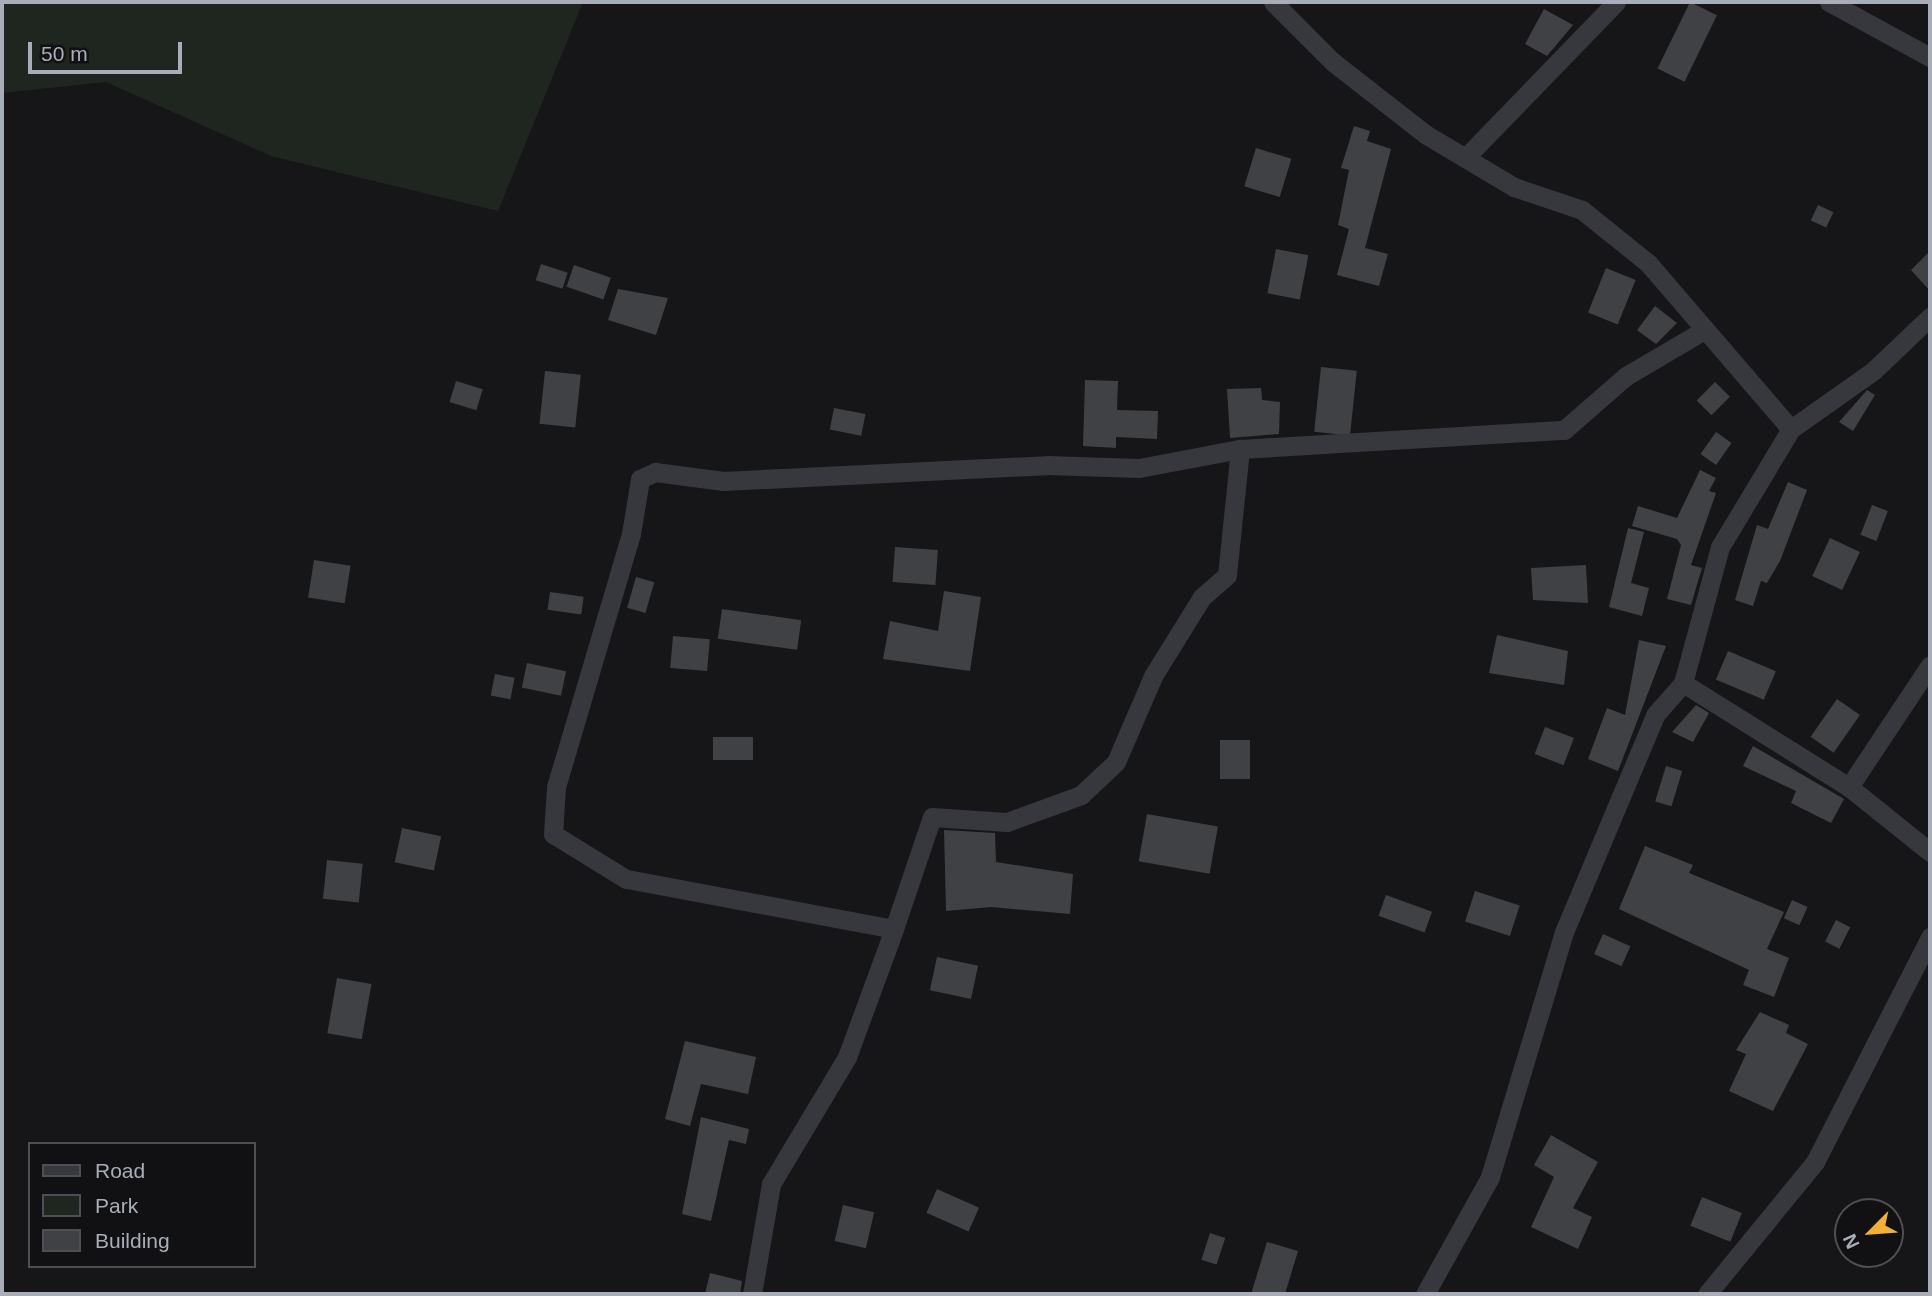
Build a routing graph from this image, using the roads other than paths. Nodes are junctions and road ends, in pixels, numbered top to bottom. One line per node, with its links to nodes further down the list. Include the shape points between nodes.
1 (1273, 2): 5 (street, via 1333,62)
2 (1616, 2): 5 (street)
3 (1829, 2): 4 (street)
4 (1930, 57)
5 (1465, 158): 7 (street, via 1514,187 1582,210 1648,263)
6 (1930, 317): 8 (street, via 1873,371)
7 (1704, 330): 8 (street); 9 (street, via 1626,376 1564,430)
8 (1791, 429): 11 (street, via 1720,547)
9 (1240, 449): 14 (street, via 1227,575 1202,597 1153,676 1116,762 1081,795 1007,822 932,817); 14 (street, via 1139,468 1047,465 723,481 655,472 640,479 631,534 556,787 553,834 626,879)
10 (1930, 665): 12 (street)
11 (1682, 683): 12 (street); 17 (street, via 1655,715 1564,932 1490,1177)
12 (1849, 788): 13 (street)
13 (1930, 852)
14 (894, 929): 16 (street, via 847,1057 771,1184)
15 (1930, 937): 18 (street, via 1815,1162)
16 (752, 1294)
17 (1425, 1294)
18 (1706, 1294)

